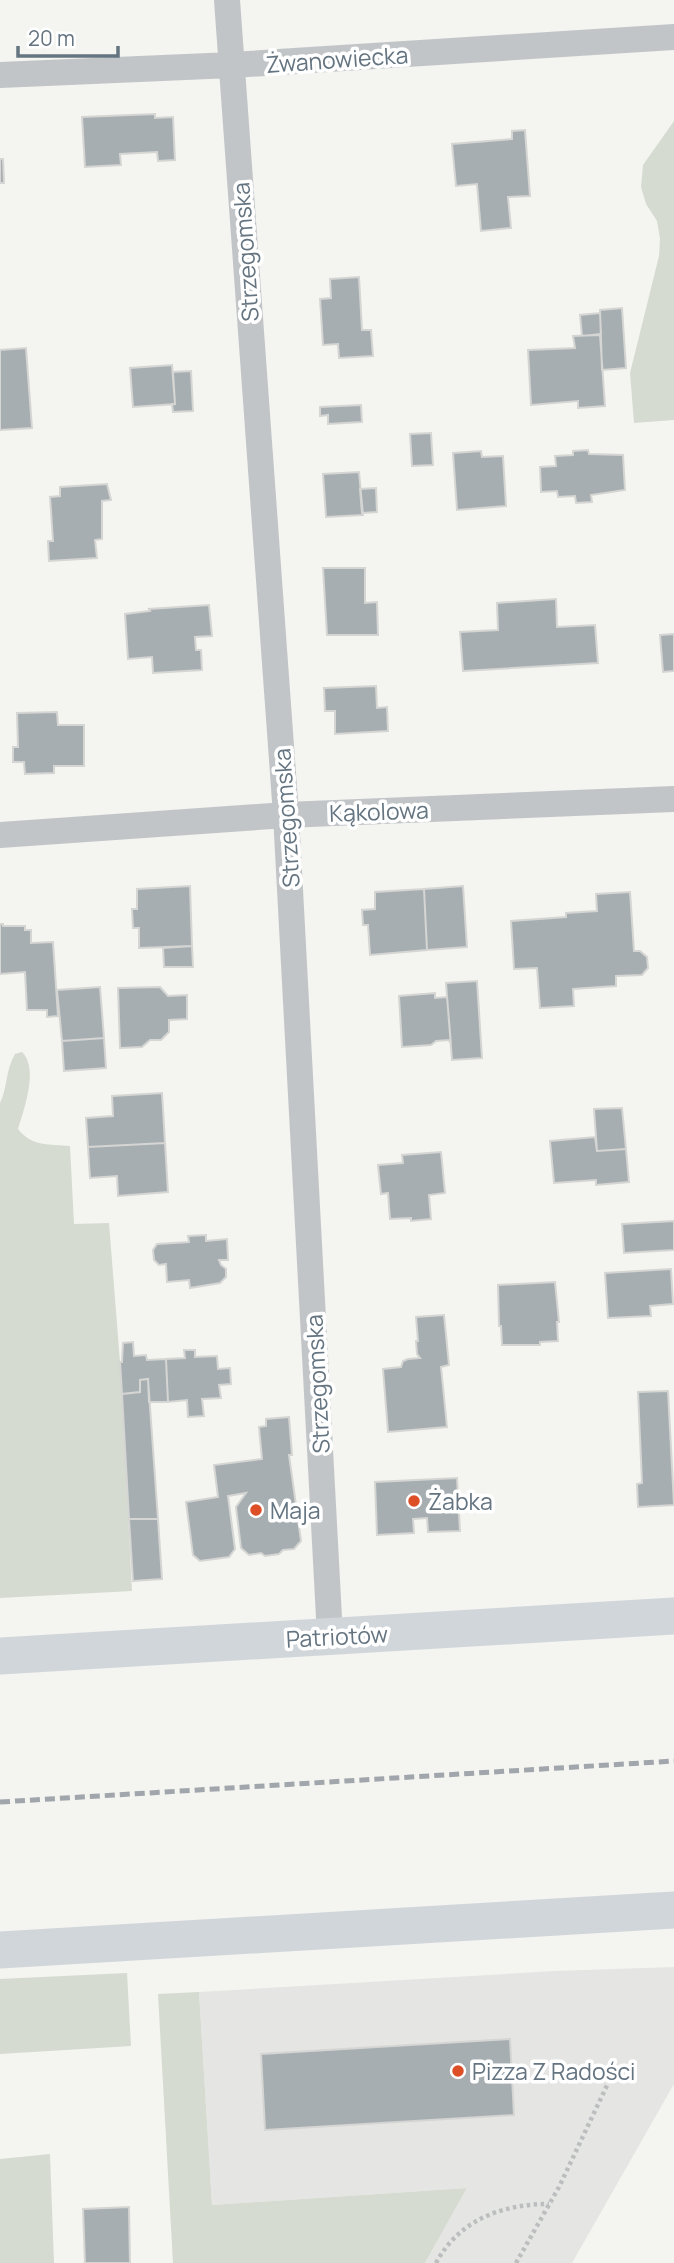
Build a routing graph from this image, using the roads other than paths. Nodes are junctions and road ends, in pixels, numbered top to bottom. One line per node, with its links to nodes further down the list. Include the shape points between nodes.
1 (227, 0): 3 (street, Strzegomska)
2 (674, 37): 3 (street, Żwanowiecka)
3 (232, 65): 4 (street, Żwanowiecka); 6 (street, Strzegomska)
4 (0, 75)
5 (674, 799): 6 (street, Kąkolowa)
6 (286, 815): 7 (street, Kąkolowa); 9 (street, Strzegomska)
7 (0, 835)
8 (674, 1616): 9 (main road, Patriotów)
9 (330, 1636): 10 (main road, Patriotów)
10 (0, 1656)
11 (674, 1910): 12 (main road)
12 (0, 1950)

